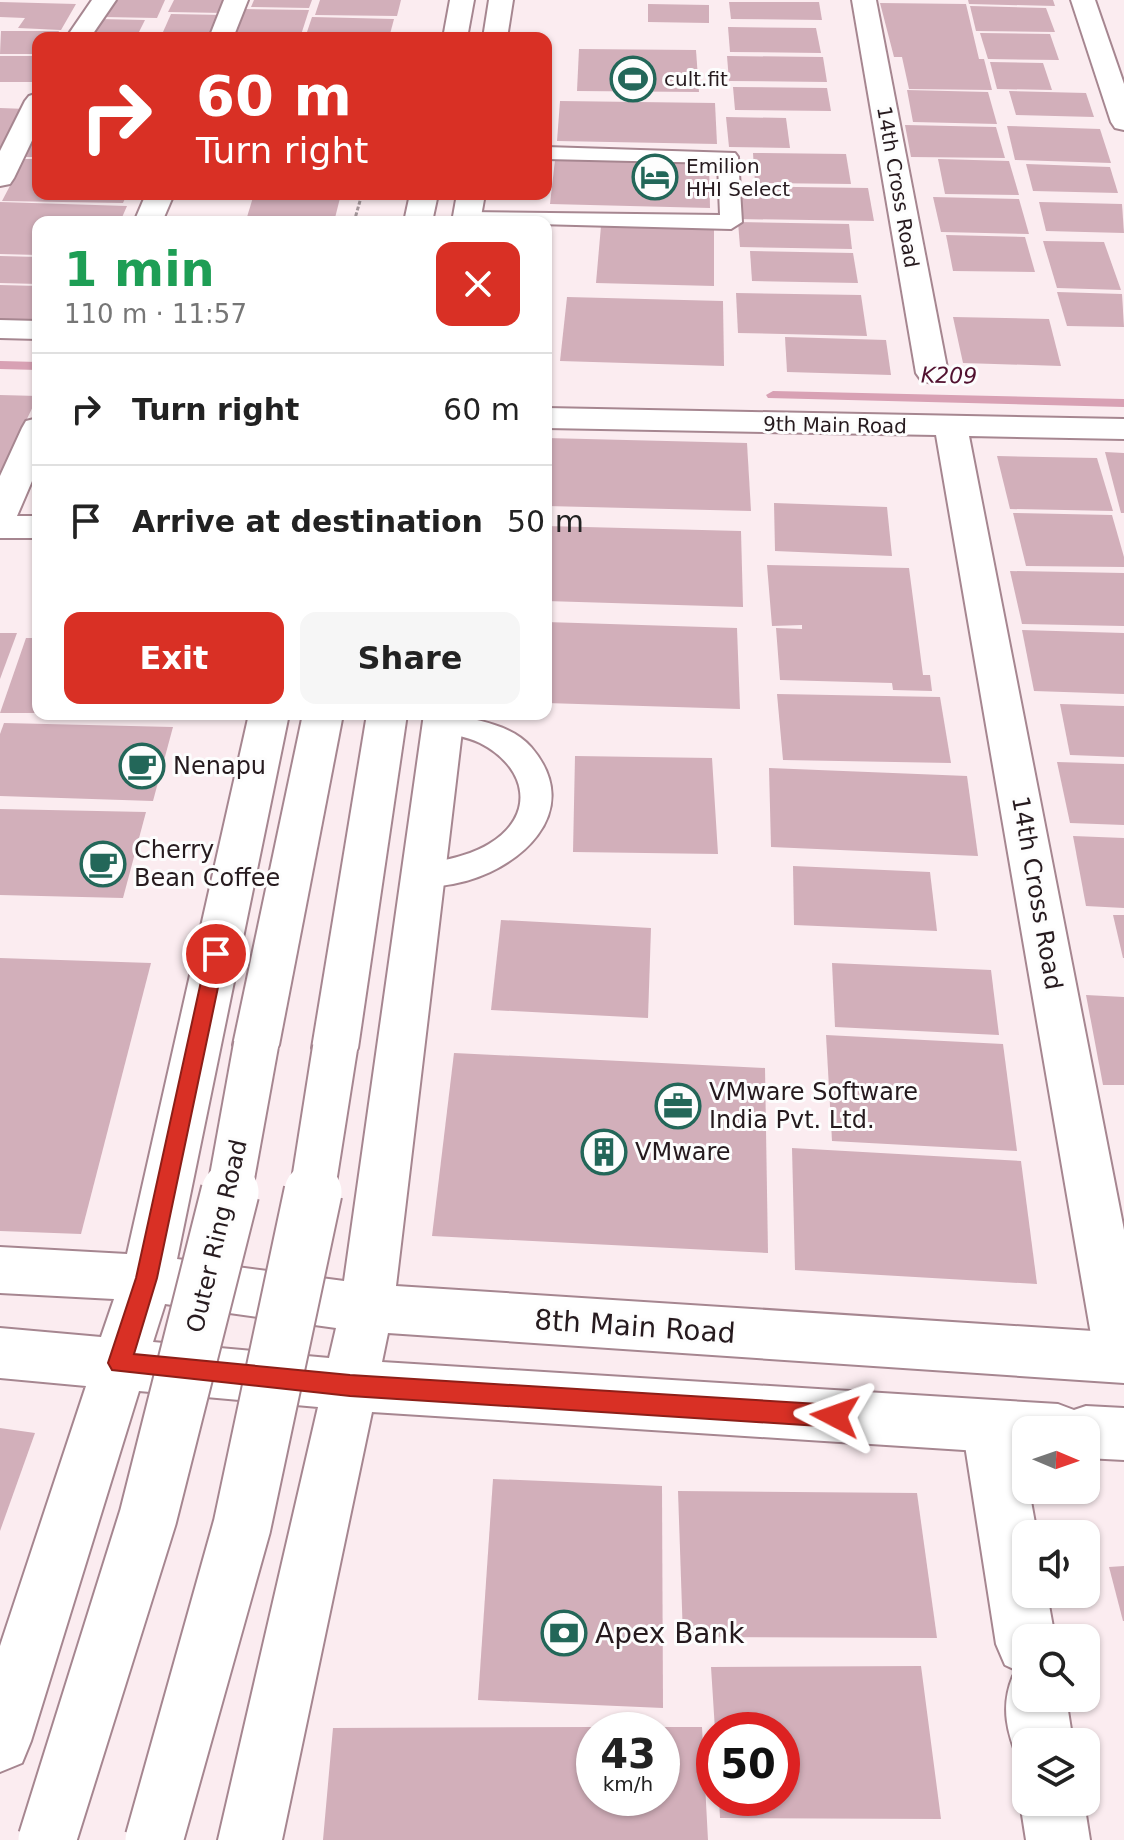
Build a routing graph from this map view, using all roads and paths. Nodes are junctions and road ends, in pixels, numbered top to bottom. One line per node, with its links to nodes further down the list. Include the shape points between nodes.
1 (104, 0): 7 (main road)
2 (236, 0): 8 (main road)
3 (462, 0): 9 (main road)
4 (501, 0): 10 (main road)
5 (864, 0): 18 (main road, 14th Cross Road)
6 (1083, 0): 12 (main road)
7 (82, 32)
8 (223, 32)
9 (456, 32)
10 (496, 32)
11 (32, 113): 14 (main road)
12 (1124, 122)
13 (552, 153): 15 (lane, via 728,157 731,222)
14 (0, 178)
15 (468, 212)
16 (0, 329): 17 (main road)
17 (32, 330)
18 (932, 373)
19 (552, 418): 20 (main road, 9th Main Road)
20 (951, 428): 21 (main road, 9th Main Road); 36 (main road, 14th Cross Road)
21 (1124, 429)
22 (32, 442): 23 (main road)
23 (0, 515)
24 (0, 527): 25 (main road)
25 (32, 527)
26 (268, 720): 33 (main road)
27 (322, 720): 46 (main road, Outer Ring Road, bridge, via 226,1213 152,1502)
28 (386, 720): 47 (main road, bridge, via 308,1222 242,1526)
29 (443, 720): 31 (main road)
30 (450, 720): 31 (lane, via 496,735 514,748 528,765 537,803 514,845 492,861 463,873)
31 (423, 877): 34 (main road)
32 (0, 1270): 33 (main road, 8th Main Road)
33 (147, 1278): 34 (main road, 8th Main Road); 37 (main road)
34 (367, 1308): 36 (main road, 8th Main Road); 38 (main road)
35 (0, 1353): 37 (main road)
36 (1123, 1358)
37 (120, 1363): 38 (main road); 44 (main road)
38 (350, 1385): 39 (main road); 48 (main road)
39 (990, 1426): 40 (main road); 43 (main road)
40 (1012, 1427)
41 (1100, 1433): 42 (main road)
42 (1124, 1434)
43 (1023, 1624)
44 (0, 1741)
45 (1054, 1816): 49 (main road)
46 (47, 1840)
47 (154, 1840)
48 (250, 1840)
49 (1058, 1840)

